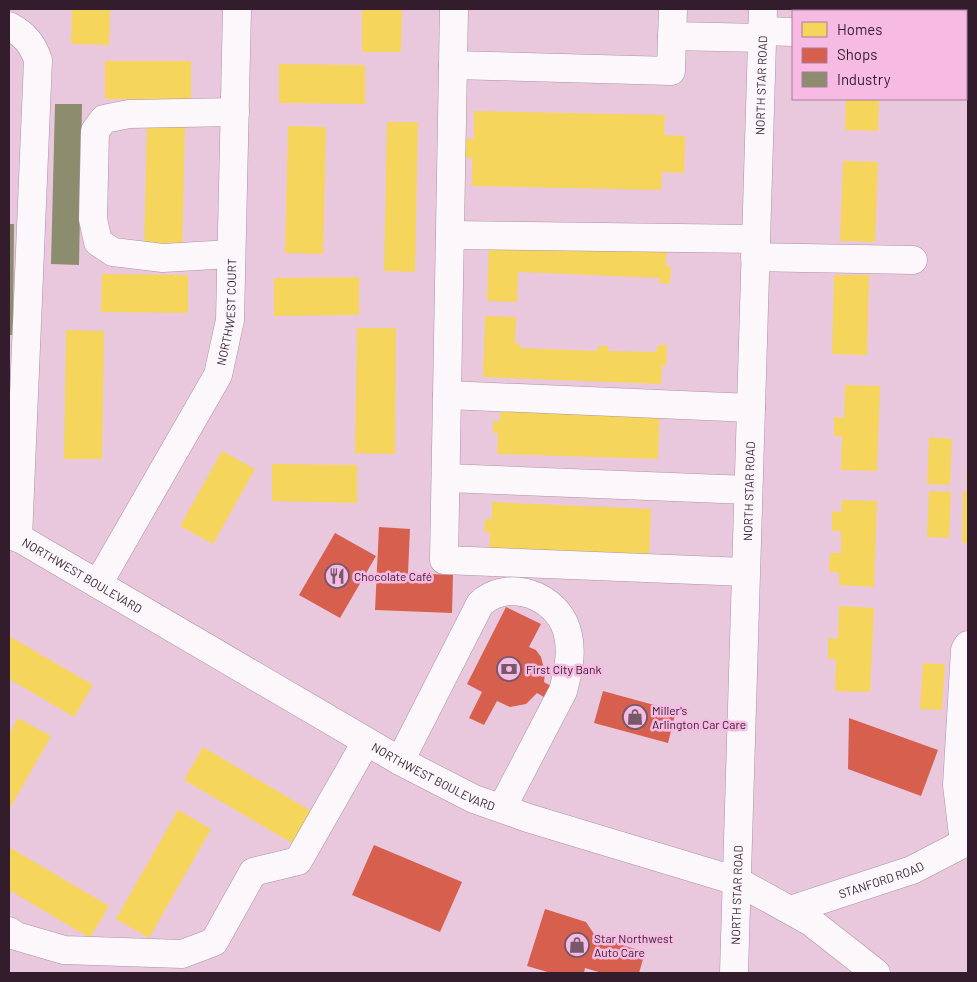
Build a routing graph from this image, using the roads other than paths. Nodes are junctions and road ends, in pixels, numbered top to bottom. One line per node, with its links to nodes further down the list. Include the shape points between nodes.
1 (237, 9): 9 (street, NORTHWEST COURT)
2 (454, 9): 8 (street)
3 (673, 9): 7 (street)
4 (9, 26): 18 (street, via 28,39 38,60)
5 (762, 26): 6 (street); 7 (street); 11 (street, NORTH STAR ROAD)
6 (792, 32)
7 (672, 36): 8 (street, via 670,71)
8 (453, 65): 10 (street)
9 (235, 112): 12 (street, NORTHWEST COURT); 12 (street, via 129,114 104,119 95,131 93,174 93,219 98,242 113,252 164,258)
10 (450, 235): 11 (street); 14 (street)
11 (755, 248): 13 (street); 15 (street, NORTH STAR ROAD)
12 (231, 254): 20 (street, NORTHWEST COURT, via 230,320 218,375)
13 (913, 260)
14 (447, 395): 15 (street); 16 (street)
15 (750, 408): 17 (street, NORTH STAR ROAD)
16 (446, 478): 17 (street); 19 (street, via 444,560)
17 (748, 490): 19 (street, NORTH STAR ROAD)
18 (14, 535): 20 (street, NORTHWEST BOULEVARD)
19 (746, 572): 26 (street, NORTH STAR ROAD)
20 (98, 584): 22 (street, NORTHWEST BOULEVARD)
21 (968, 645): 25 (street, via 965,650 957,786)
22 (366, 742): 23 (street, NORTHWEST BOULEVARD); 28 (street, via 298,861 253,872 214,942 182,954 64,950)
23 (400, 761): 24 (street, NORTHWEST BOULEVARD, via 474,799); 24 (street, via 480,604 489,595 507,590 528,593 546,603 563,622 570,645 569,671 563,691)
24 (502, 808): 26 (street, NORTHWEST BOULEVARD)
25 (966, 842): 27 (street, STANFORD ROAD, via 912,870)
26 (737, 881): 27 (street, NORTHWEST BOULEVARD); 29 (street, NORTH STAR ROAD)
27 (790, 910): 30 (street, NORTHWEST BOULEVARD, via 812,922)
28 (9, 932)
29 (734, 973)
30 (876, 973)

